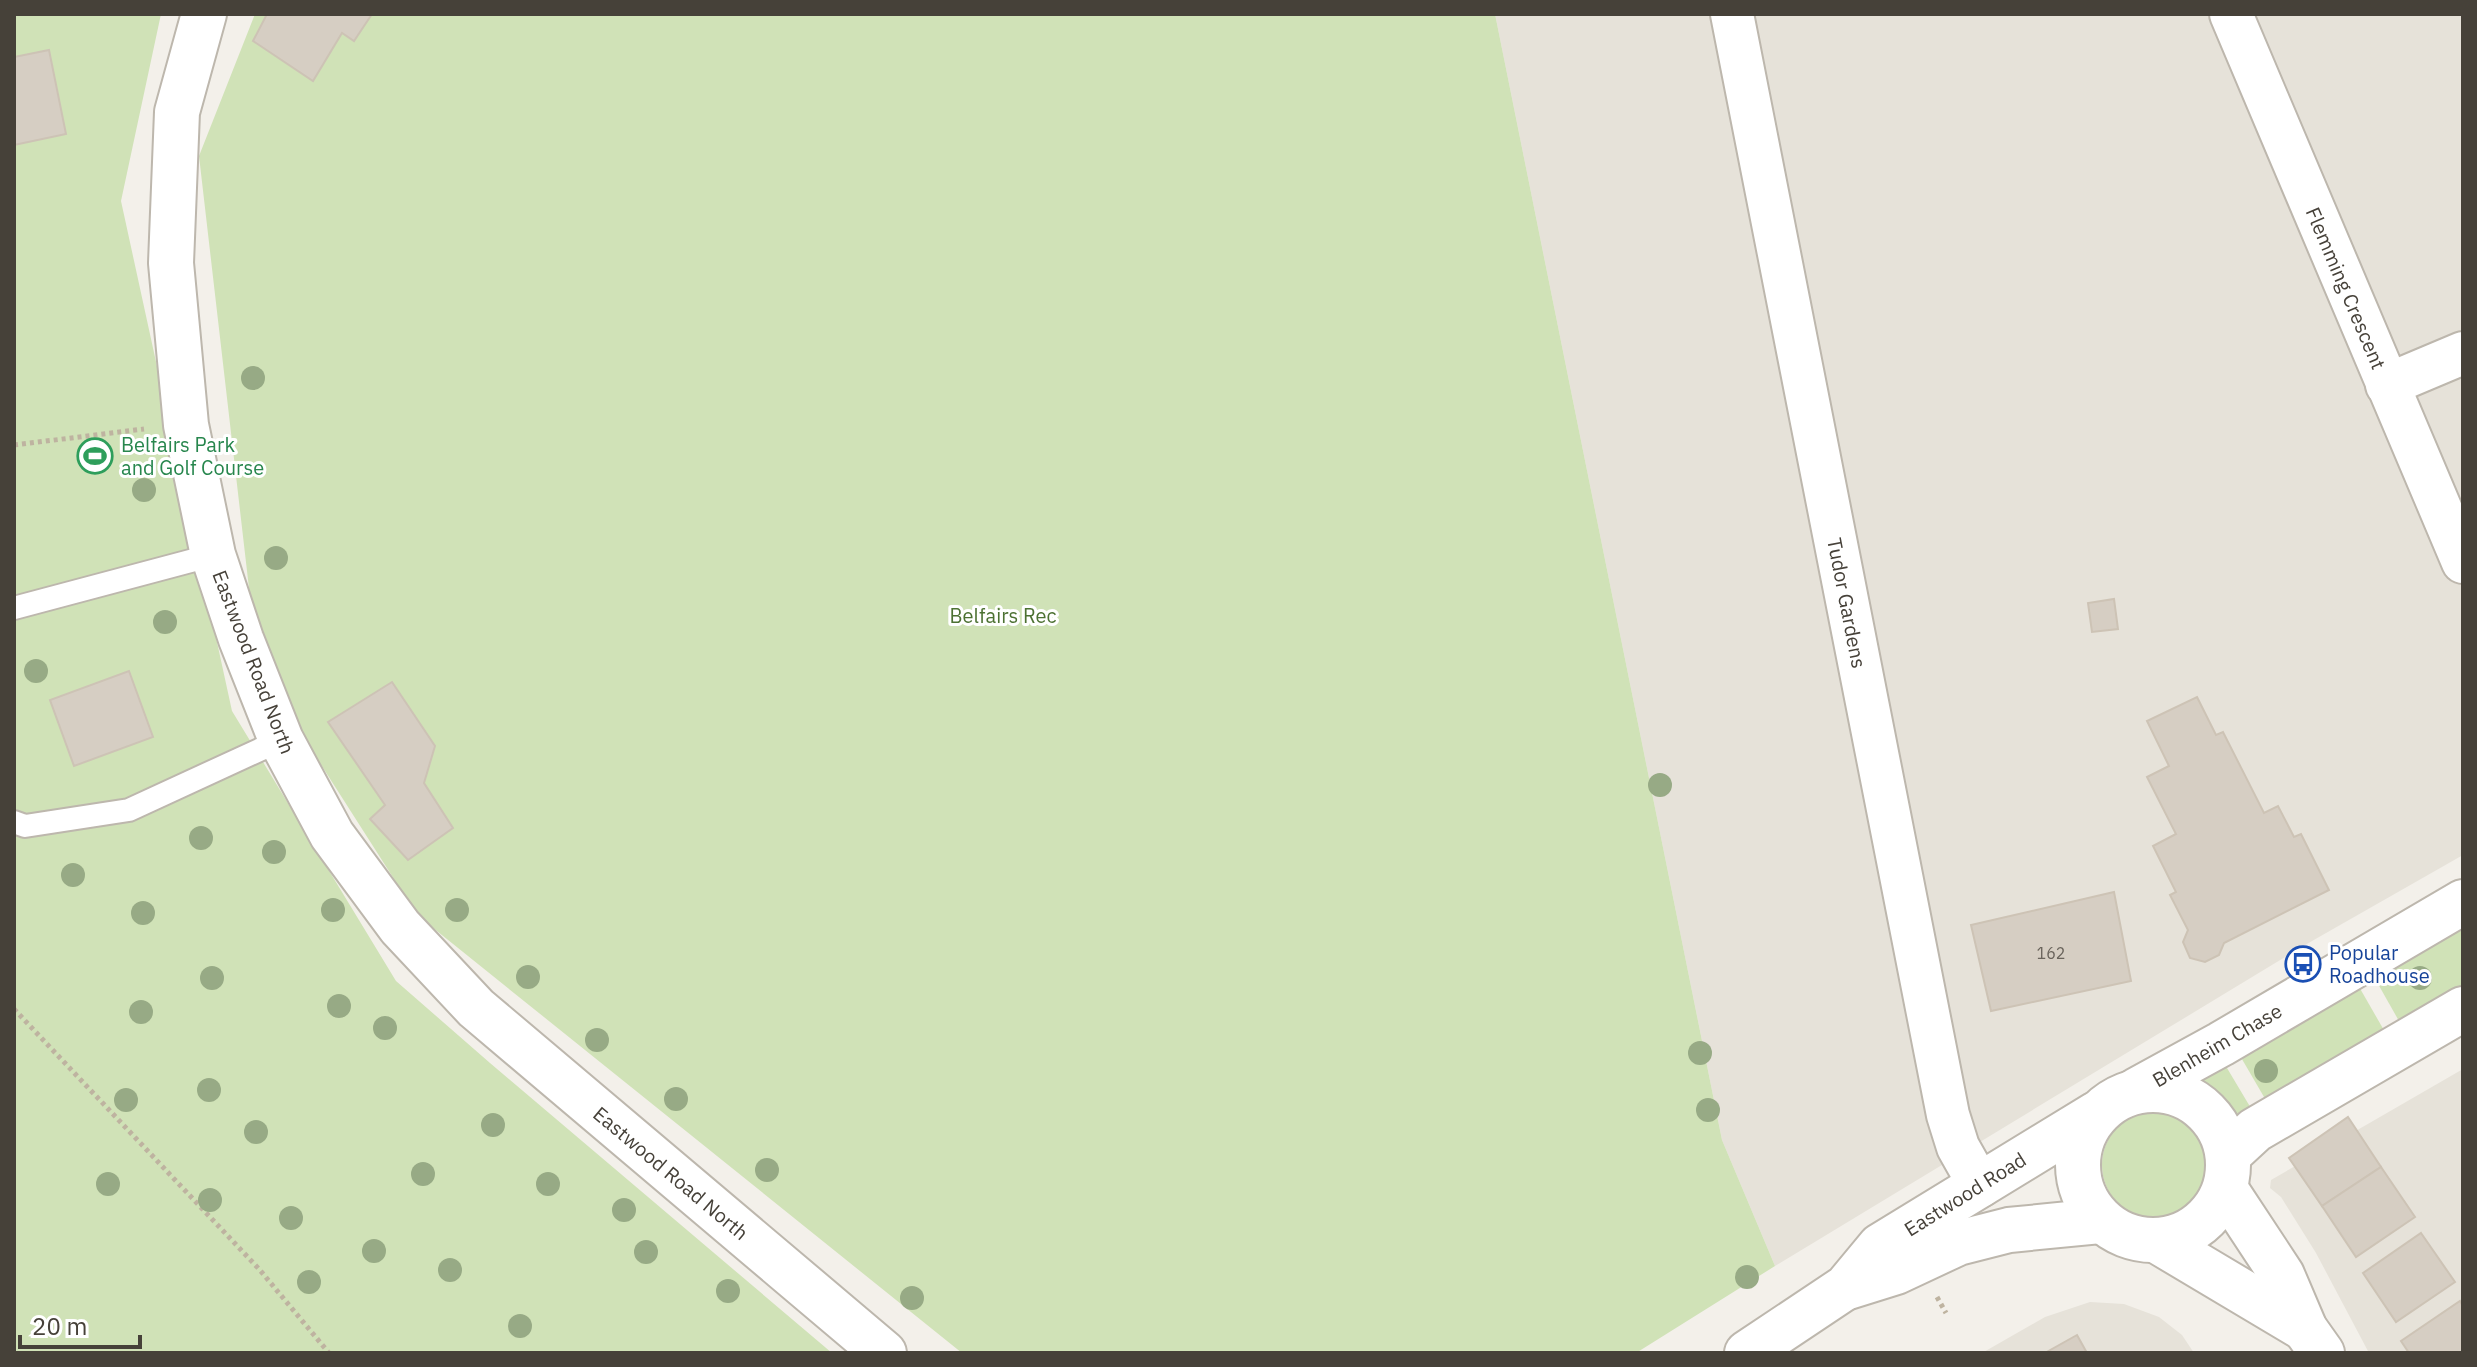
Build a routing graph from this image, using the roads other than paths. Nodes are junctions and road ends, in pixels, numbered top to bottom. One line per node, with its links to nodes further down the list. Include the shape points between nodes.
1 (204, 14): 6 (street, Eastwood Road North, via 177,112 171,263 186,425)
2 (1732, 14): 16 (street, Tudor Gardens, via 1948,1115 1958,1147)
3 (2231, 14): 5 (street, Flemming Crescent)
4 (2463, 353): 5 (street)
5 (2387, 385): 7 (street, Flemming Crescent)
6 (213, 555): 8 (lane); 9 (street, Eastwood Road North)
7 (2463, 562)
8 (14, 608)
9 (281, 740): 10 (lane, via 129,810 25,826); 21 (street, Eastwood Road North, via 332,835 400,927 476,1008)
10 (14, 822)
11 (2463, 902): 13 (street, Blenheim Chase)
12 (2463, 1009): 15 (street, via 2255,1130)
13 (2137, 1090): 14 (street, via 2117,1097); 15 (street, via 2164,1089 2200,1105 2218,1124)
14 (2096, 1114): 16 (street, Eastwood Road); 17 (street, via 2083,1135 2077,1161 2083,1193)
15 (2227, 1172): 18 (street, via 2213,1214 2191,1231); 20 (street)
16 (1980, 1186): 19 (street, Eastwood Road, via 1880,1246)
17 (2100, 1221): 18 (street); 19 (street, Eastwood Road, via 2009,1230 1958,1243 1896,1272)
18 (2159, 1242): 20 (street)
19 (1846, 1287): 22 (street, Eastwood Road)
20 (2314, 1341)
21 (884, 1353)
22 (1747, 1353)

